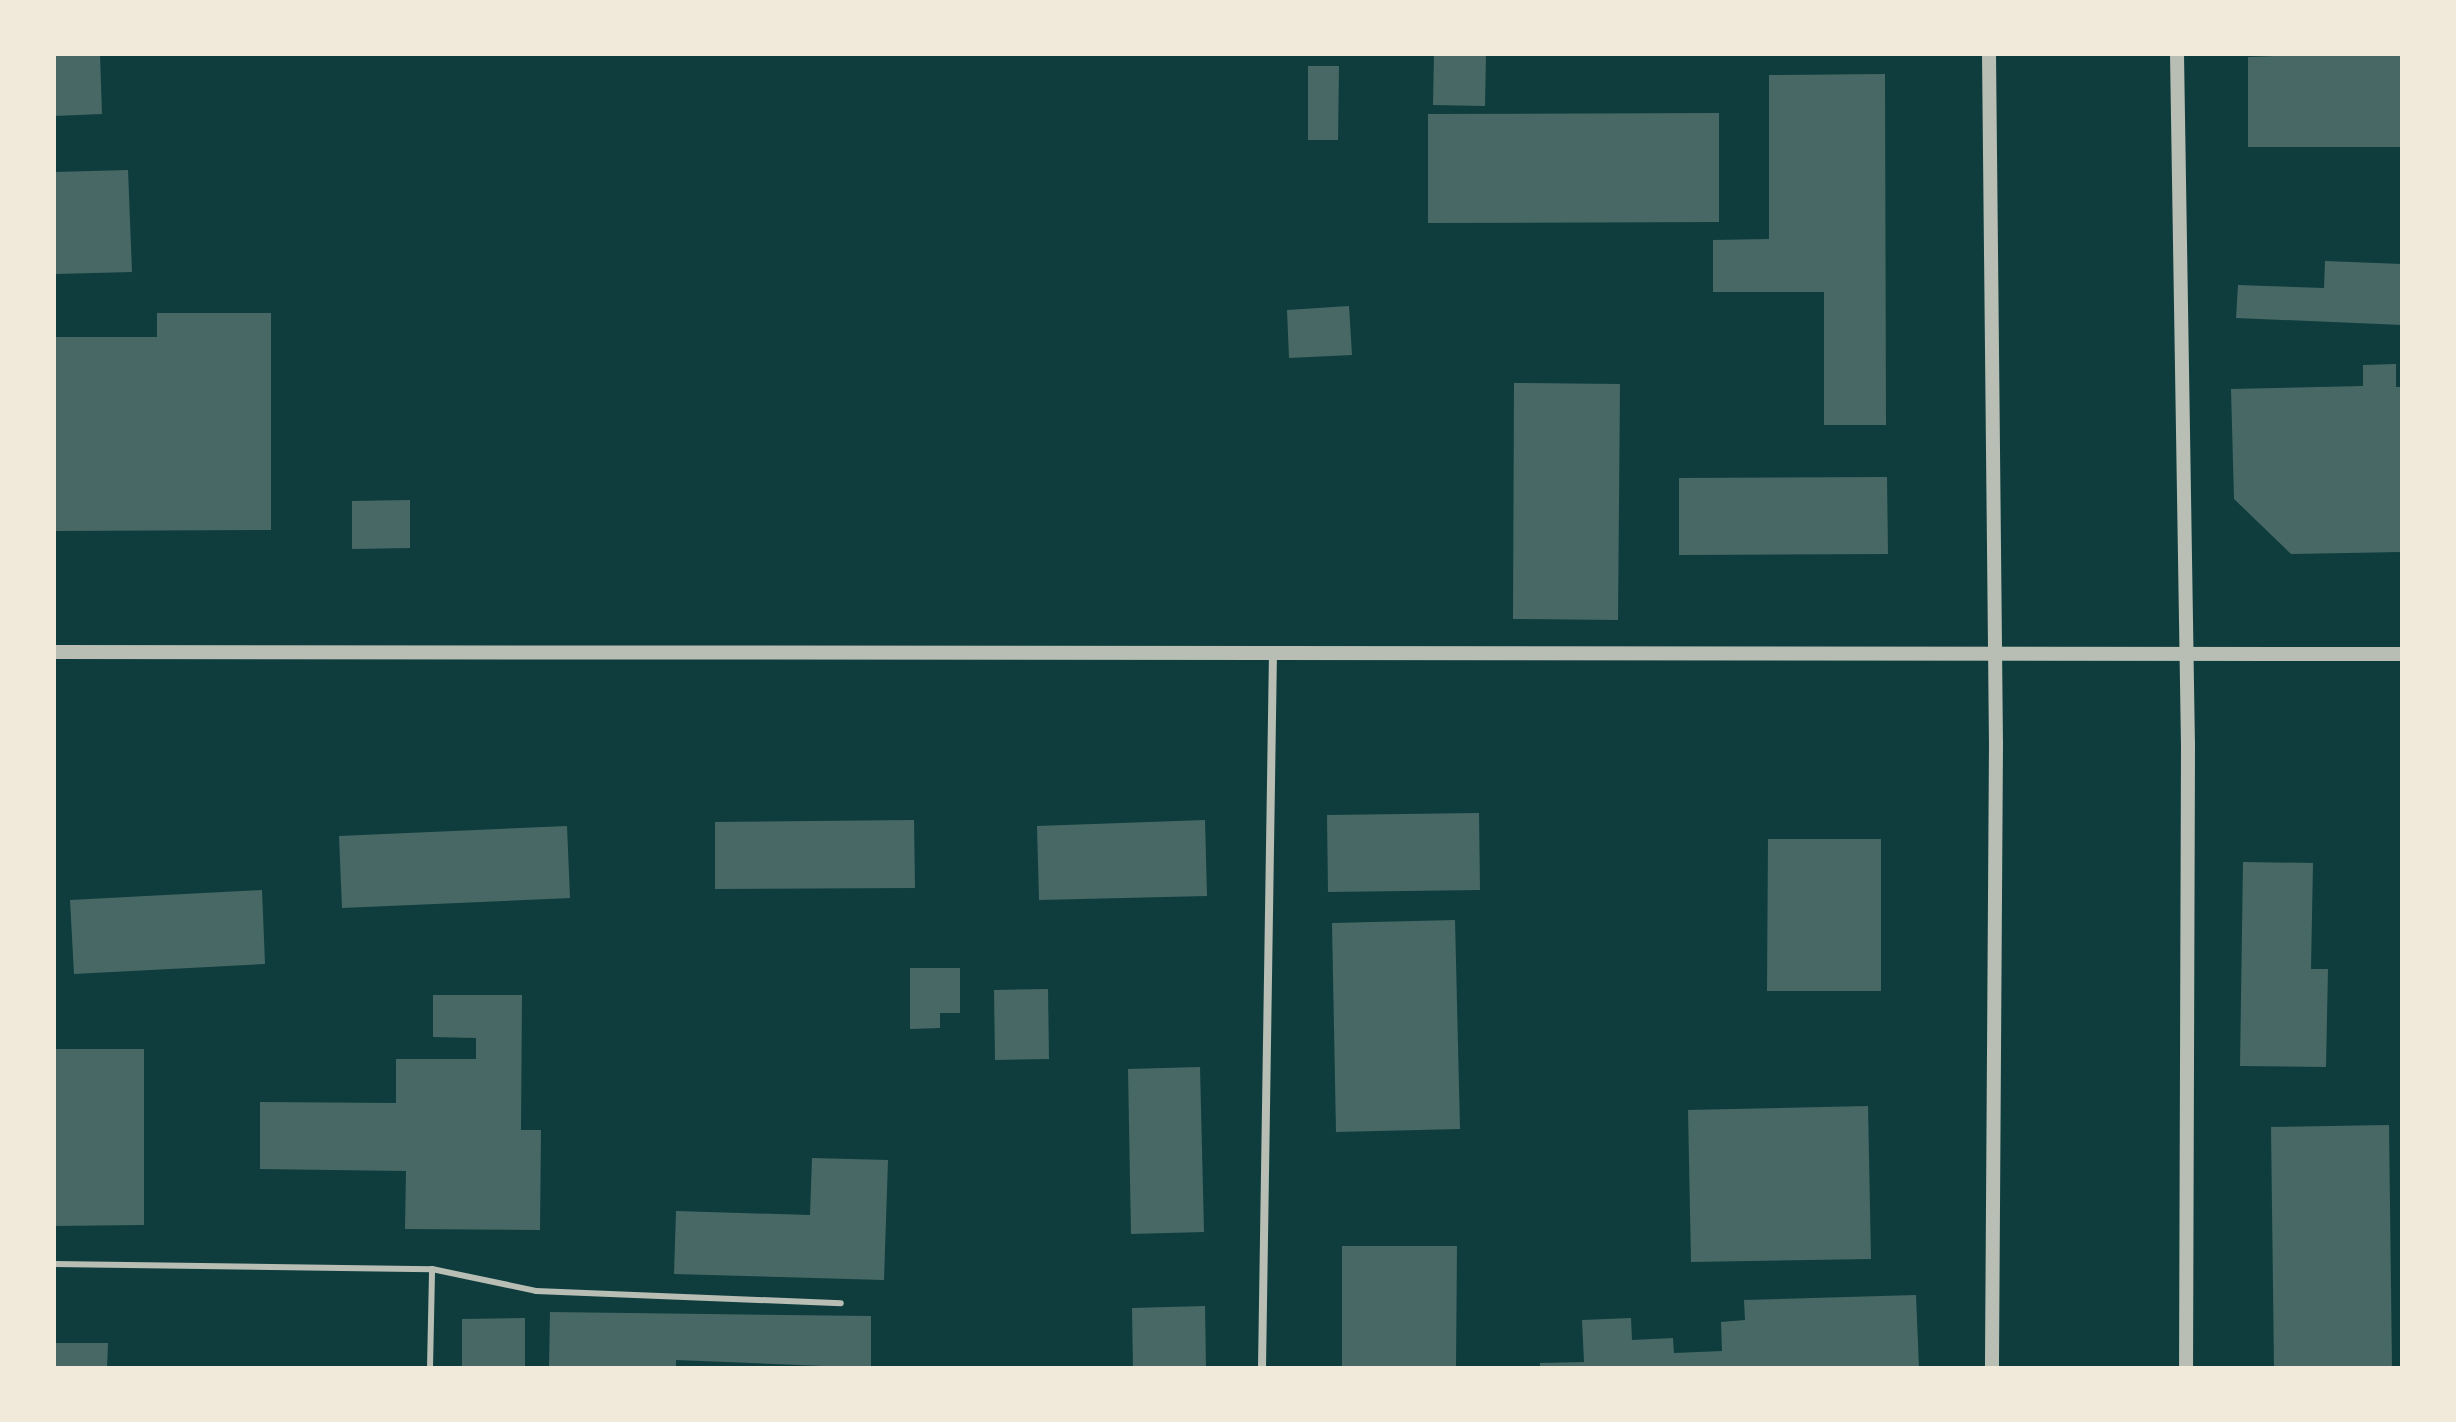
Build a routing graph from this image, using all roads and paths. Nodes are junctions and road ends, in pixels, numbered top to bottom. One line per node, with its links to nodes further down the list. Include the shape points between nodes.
1 (1989, 54): 6 (street)
2 (2177, 54): 7 (street)
3 (54, 652): 4 (street)
4 (1273, 654): 6 (street); 12 (street)
5 (2402, 654): 7 (street)
6 (1995, 655): 7 (street); 13 (street)
7 (2187, 655): 14 (street)
8 (54, 1264): 9 (lane)
9 (432, 1269): 10 (lane, via 536,1291); 11 (lane)
10 (841, 1303)
11 (430, 1368)
12 (1262, 1368)
13 (1992, 1368)
14 (2186, 1368)

